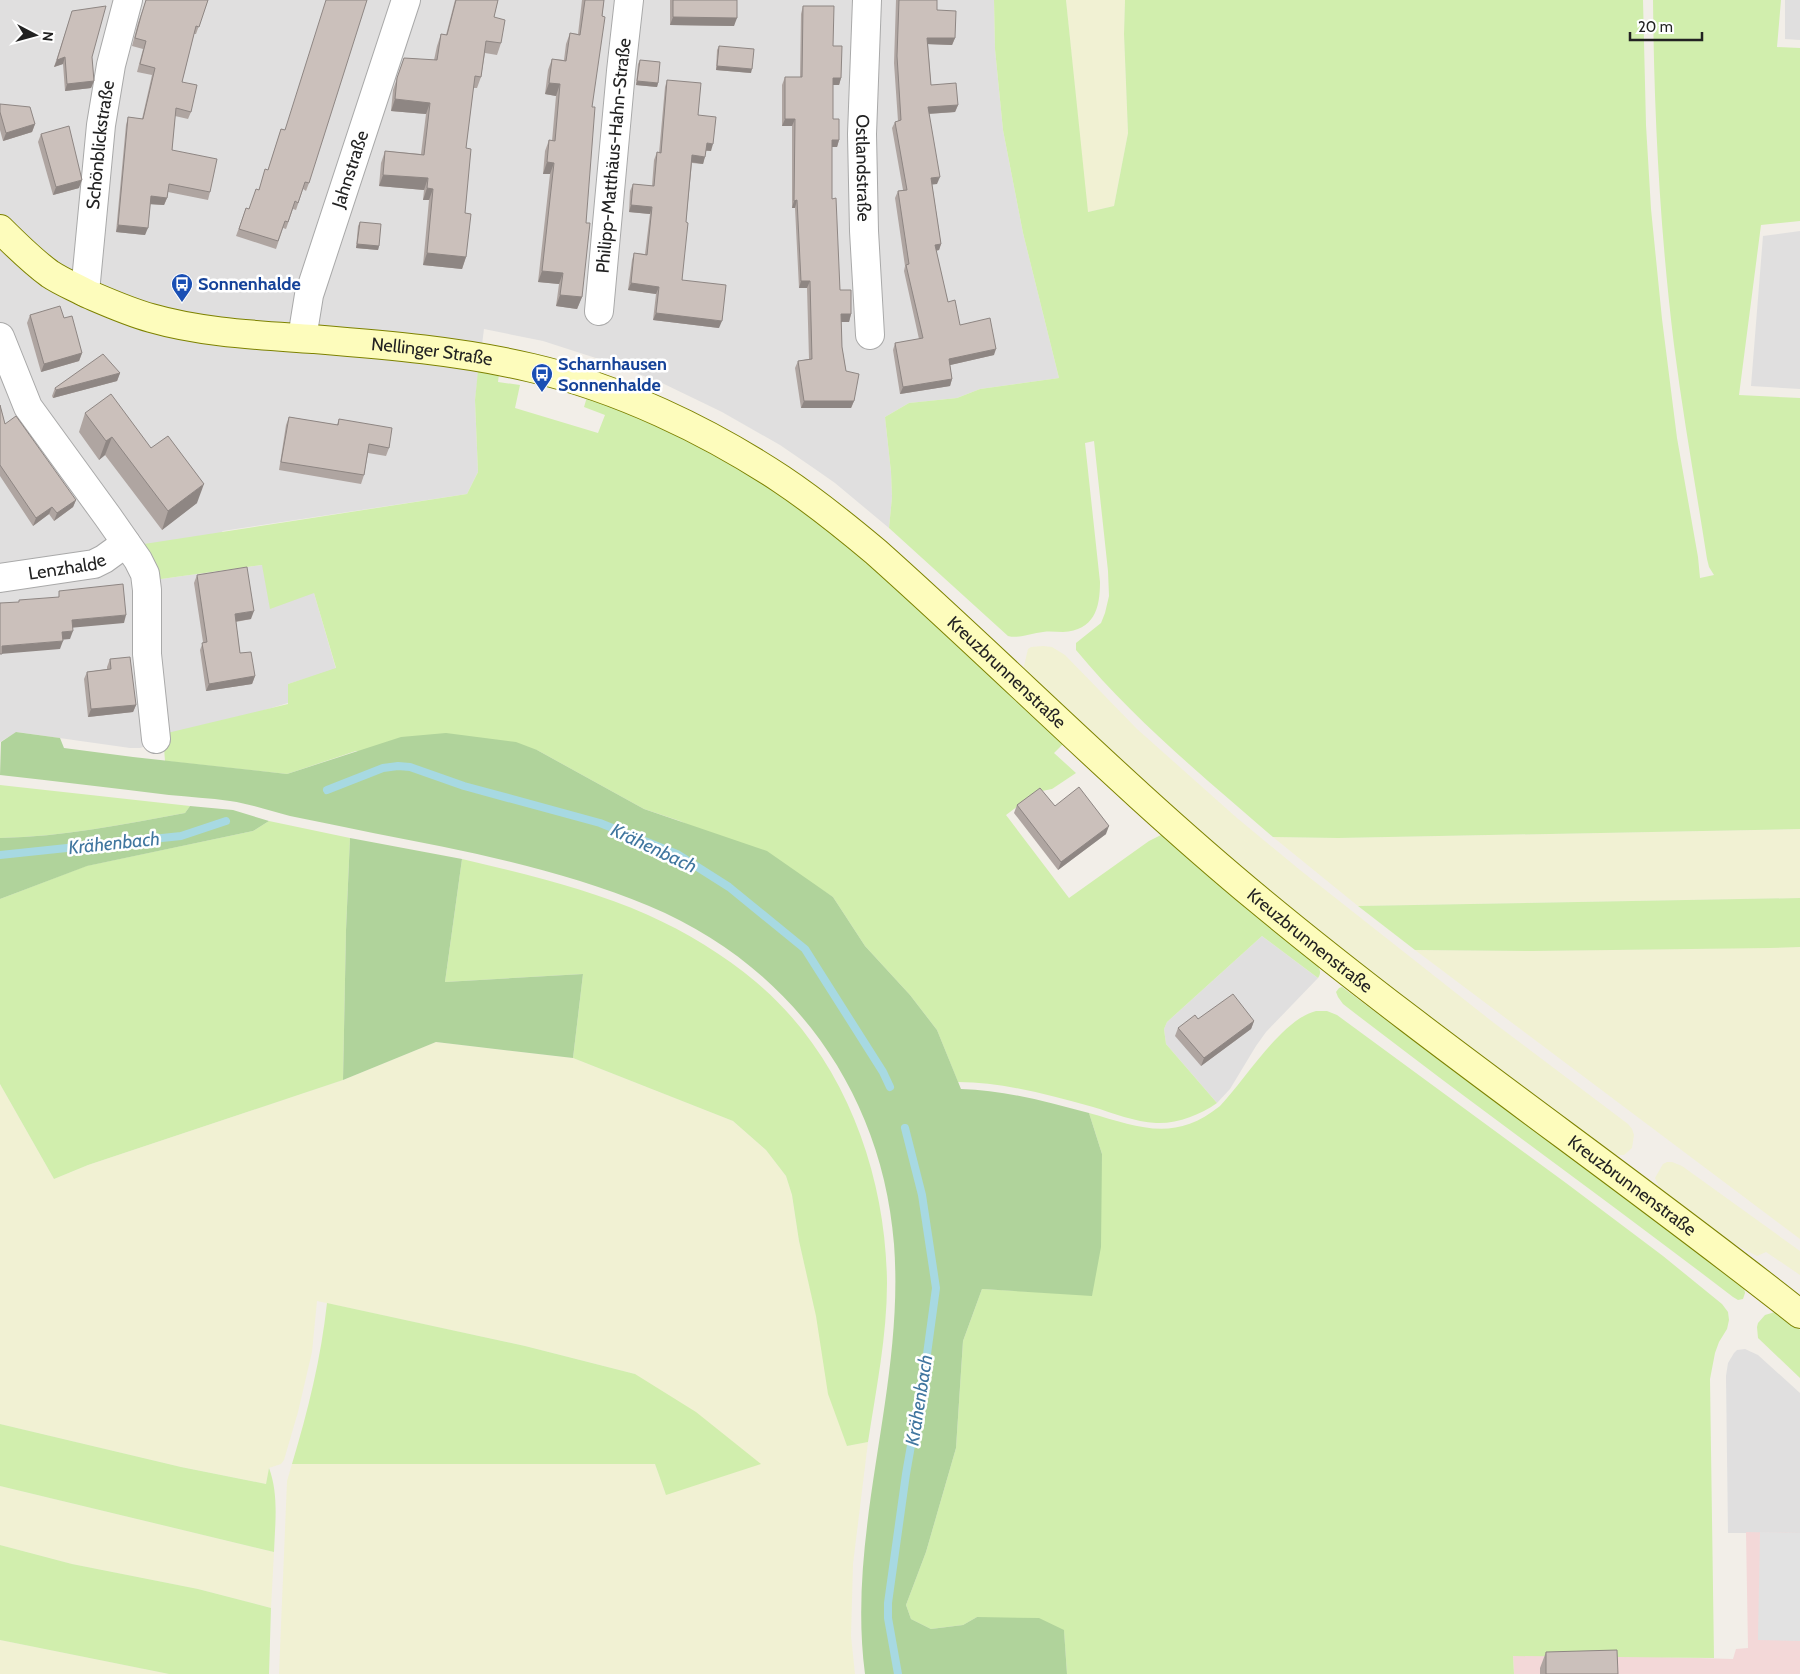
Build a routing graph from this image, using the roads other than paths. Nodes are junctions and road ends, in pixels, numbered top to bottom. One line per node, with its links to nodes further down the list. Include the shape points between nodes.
1 (128, 0): 6 (street, Schönblickstraße, via 101,124)
2 (406, 0): 10 (street, Jahnstraße, via 307,302)
3 (629, 0): 7 (street, Philipp-Matthäus-Hahn-Straße)
4 (866, 0): 8 (street, Ostlandstraße, via 862,134)
5 (0, 229): 6 (main road, Nellinger Straße, via 39,266)
6 (85, 292): 10 (main road, Nellinger Straße, via 125,310 172,323)
7 (599, 310)
8 (870, 335)
9 (0, 337): 12 (street, via 28,407)
10 (302, 338): 11 (main road, Nellinger Straße, via 474,356 584,383 665,415 724,445 781,479)
11 (850, 530): 15 (main road, Kreuzbrunnenstraße, via 1161,816 1258,899 1418,1027)
12 (126, 543): 13 (street, Lenzhalde, via 94,564); 14 (street, via 142,567 146,582 147,654)
13 (0, 578)
14 (156, 739)
15 (1800, 1314)

